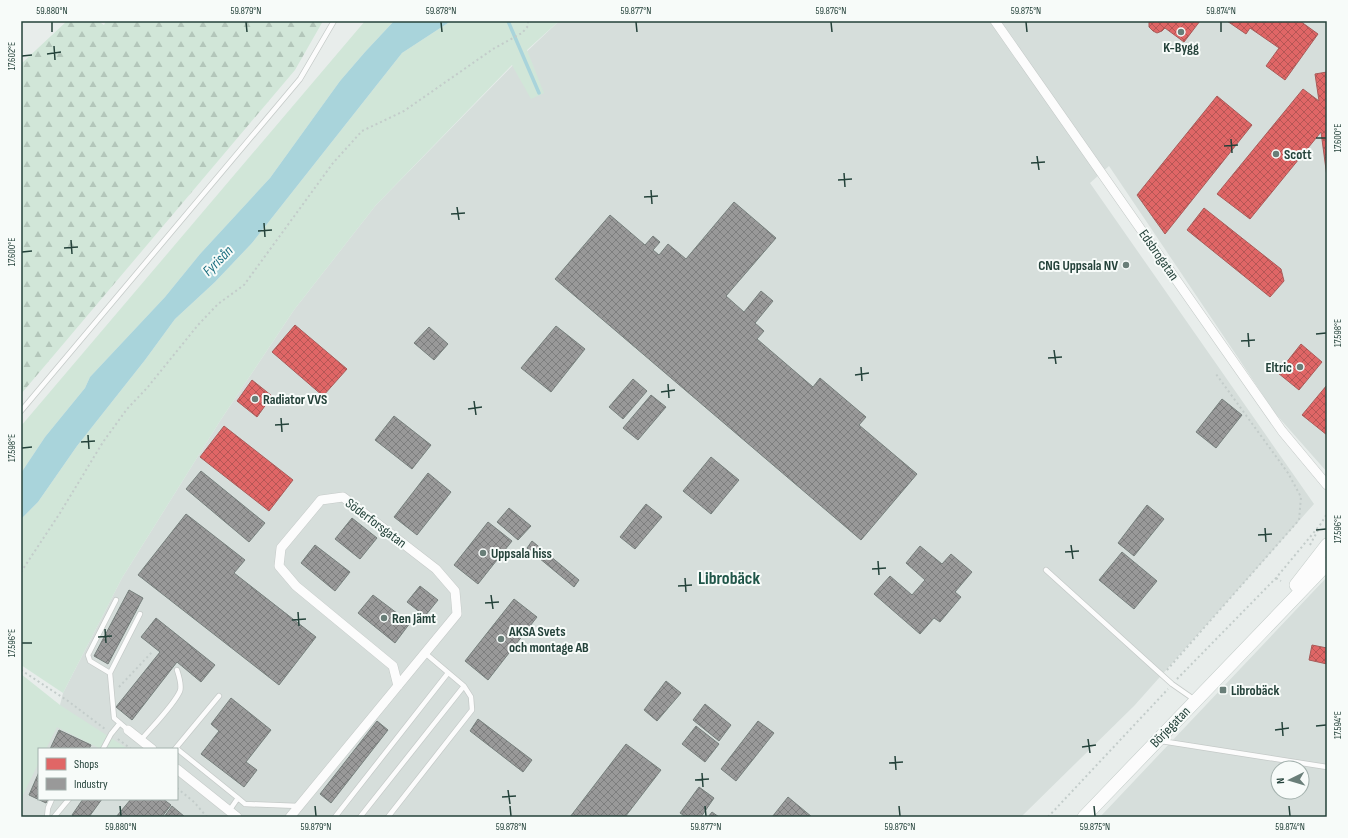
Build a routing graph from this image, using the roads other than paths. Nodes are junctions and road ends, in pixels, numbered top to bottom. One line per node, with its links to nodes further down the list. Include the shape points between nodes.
1 (334, 21): 3 (lane, via 300,79)
2 (995, 21): 4 (street, Edsbrogatan, via 1282,431)
3 (21, 411)
4 (1327, 485)
5 (1327, 545): 10 (main road, Börjegatan)
6 (1327, 564): 10 (main road, Börjegatan)
7 (1046, 570): 18 (lane, via 1162,676)
8 (116, 600): 13 (lane, via 88,655 90,661)
9 (140, 614): 13 (lane)
10 (1256, 637): 18 (main road, Börjegatan)
11 (425, 653): 14 (lane); 15 (street, Söderforsgatan); 15 (street, Söderforsgatan, via 457,614 455,591 436,569 343,497 321,500 281,548 279,566 296,586 393,666)
12 (177, 670): 21 (lane, via 180,691)
13 (110, 673): 19 (lane, via 114,718)
14 (448, 673): 16 (lane); 38 (lane)
15 (398, 686): 32 (street, Söderforsgatan)
16 (464, 686): 39 (lane); 40 (lane, via 471,697 472,710)
17 (219, 696): 25 (lane)
18 (1195, 700): 22 (main road, Börjegatan)
19 (120, 723): 20 (lane); 23 (lane)
20 (128, 730): 21 (street)
21 (141, 740): 24 (street)
22 (1156, 740): 27 (lane); 41 (main road, Börjegatan)
23 (104, 748)
24 (151, 748)
25 (176, 748)
26 (178, 750): 29 (lane)
27 (1327, 767)
28 (178, 770): 33 (street)
29 (238, 798): 32 (lane, via 245,804); 33 (lane)
30 (52, 800): 34 (lane)
31 (68, 800): 35 (lane)
32 (299, 806): 37 (street, Söderforsgatan)
33 (230, 811): 36 (street)
34 (47, 817)
35 (54, 817)
36 (237, 817)
37 (290, 817)
38 (335, 817)
39 (360, 817)
40 (388, 817)
41 (1084, 817)

